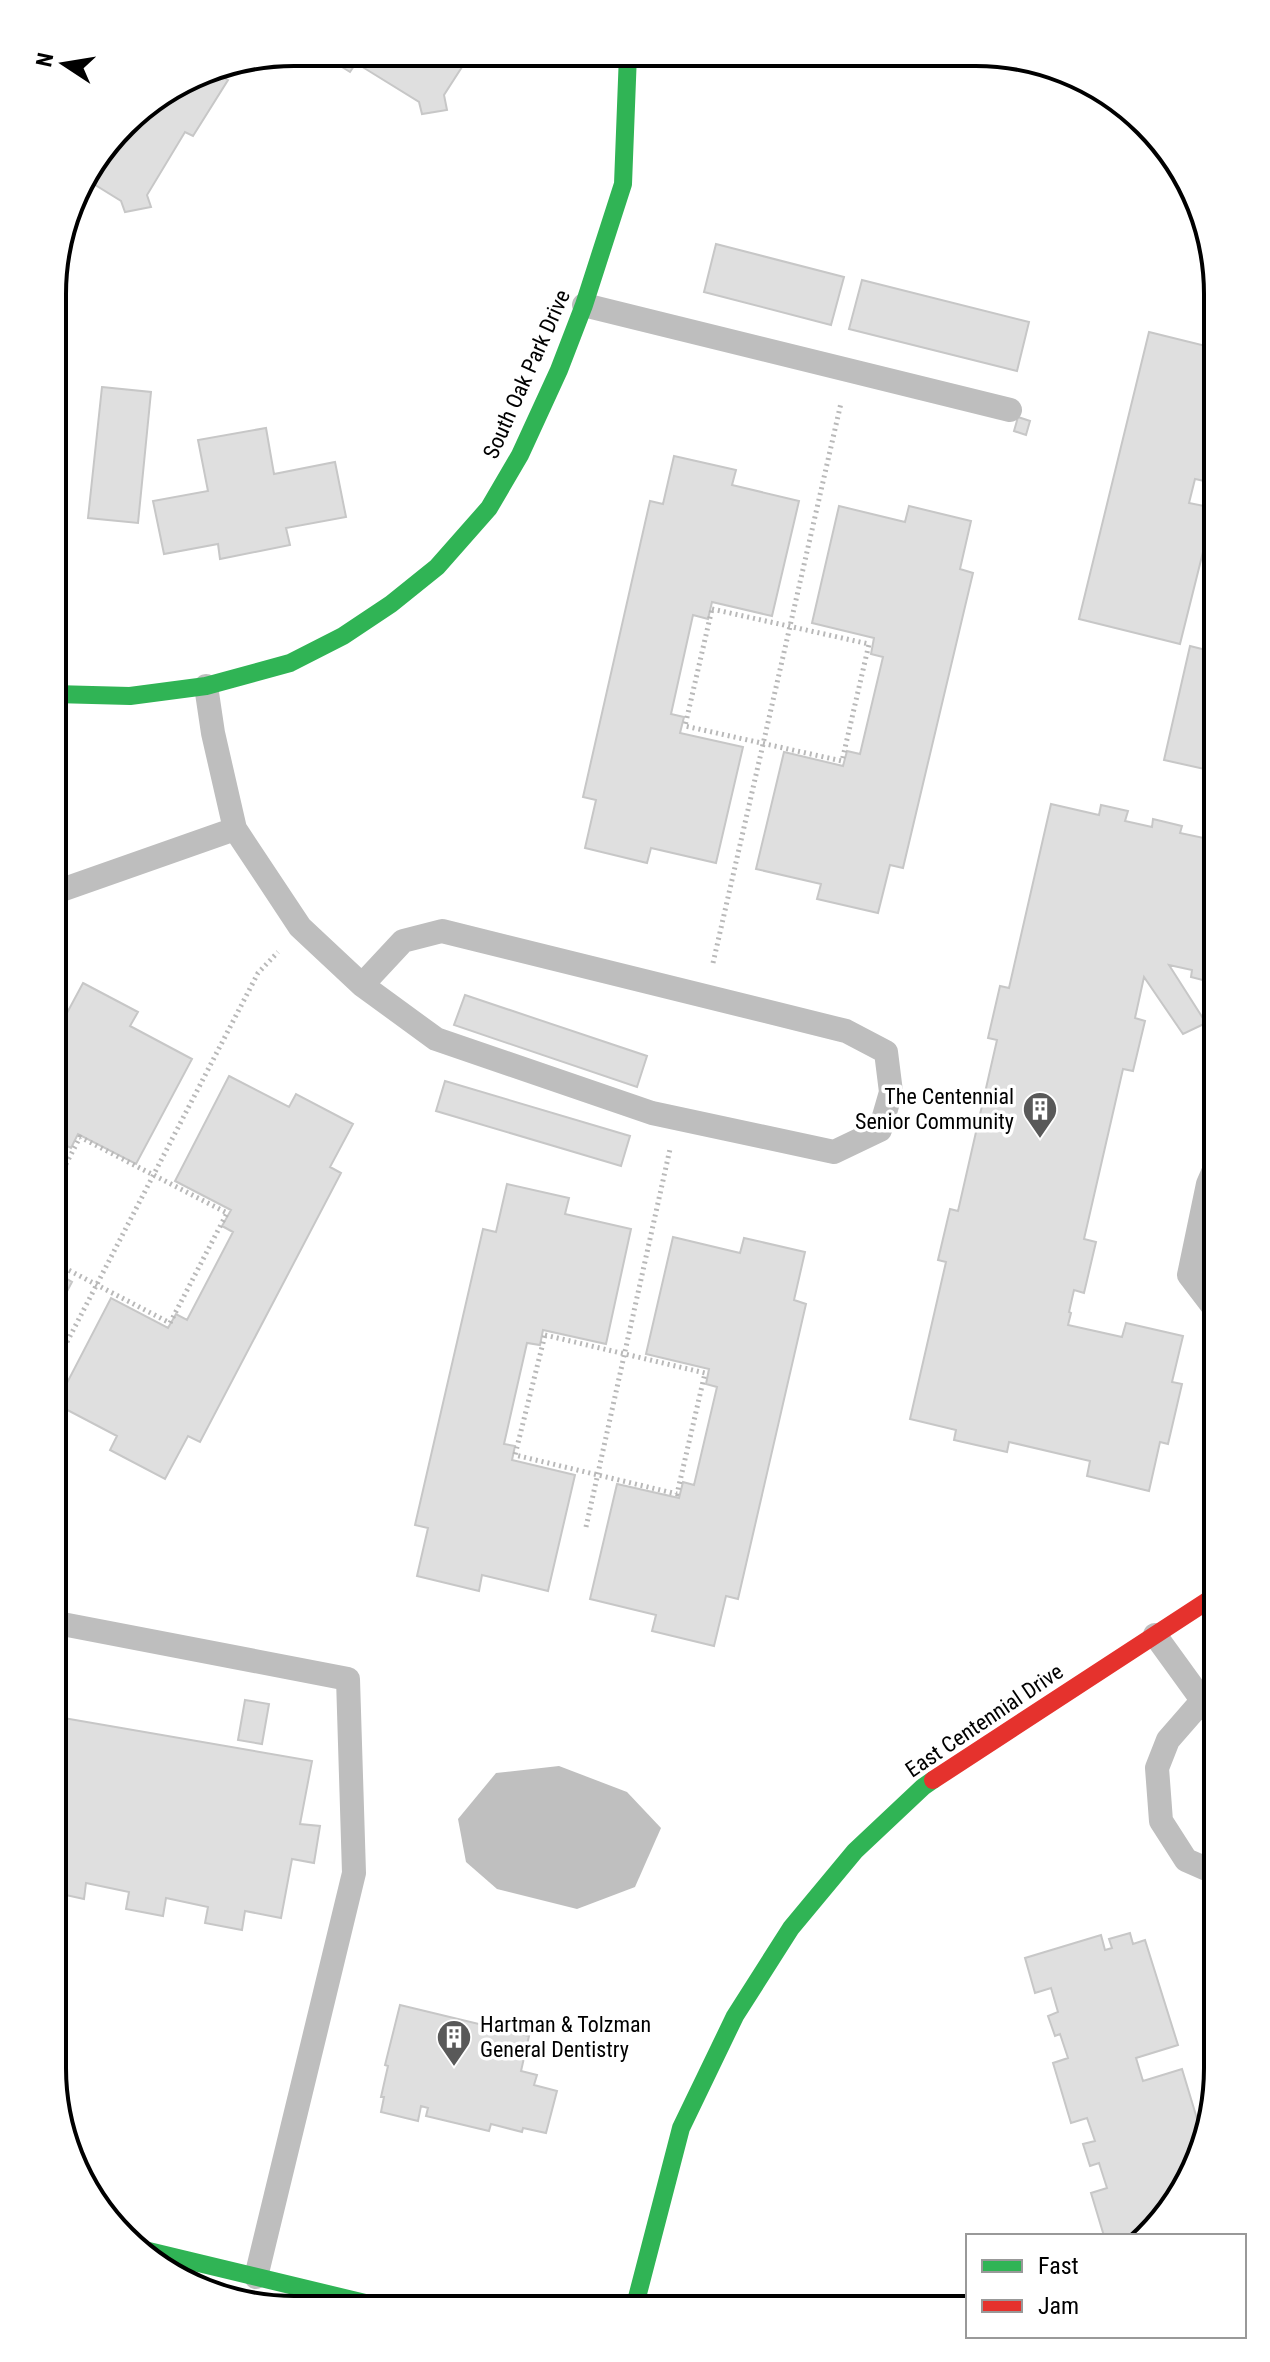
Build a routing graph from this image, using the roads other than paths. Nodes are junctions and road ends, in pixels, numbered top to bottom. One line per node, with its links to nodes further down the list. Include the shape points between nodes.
1 (628, 66): 2 (street, South Oak Park Drive, via 623,184)
2 (584, 305): 3 (lane); 4 (street, South Oak Park Drive, via 520,455 489,508 437,567 343,636 290,663)
3 (1010, 410)
4 (206, 686): 5 (street, South Oak Park Drive, via 130,696); 6 (lane)
5 (66, 694)
6 (235, 829): 7 (lane); 8 (lane, via 300,927)
7 (66, 888)
8 (362, 985): 8 (lane, via 436,1039 652,1113 834,1152 880,1130 891,1092 886,1052 846,1031 442,931 403,941)
9 (1204, 1203): 10 (lane, via 1189,1275)
10 (1204, 1295)
11 (1204, 1603): 13 (street, East Centennial Drive)
12 (66, 1625): 18 (lane, via 348,1679 354,1873)
13 (1155, 1635): 14 (lane); 20 (street, East Centennial Drive, via 923,1787 855,1851 791,1928 735,2016 681,2128)
14 (1202, 1701): 15 (lane); 16 (lane, via 1168,1740 1157,1768 1161,1821 1186,1860)
15 (1204, 1704)
16 (1204, 1868)
17 (162, 2254): 18 (street)
18 (256, 2277): 19 (street)
19 (326, 2296)
20 (637, 2296)

